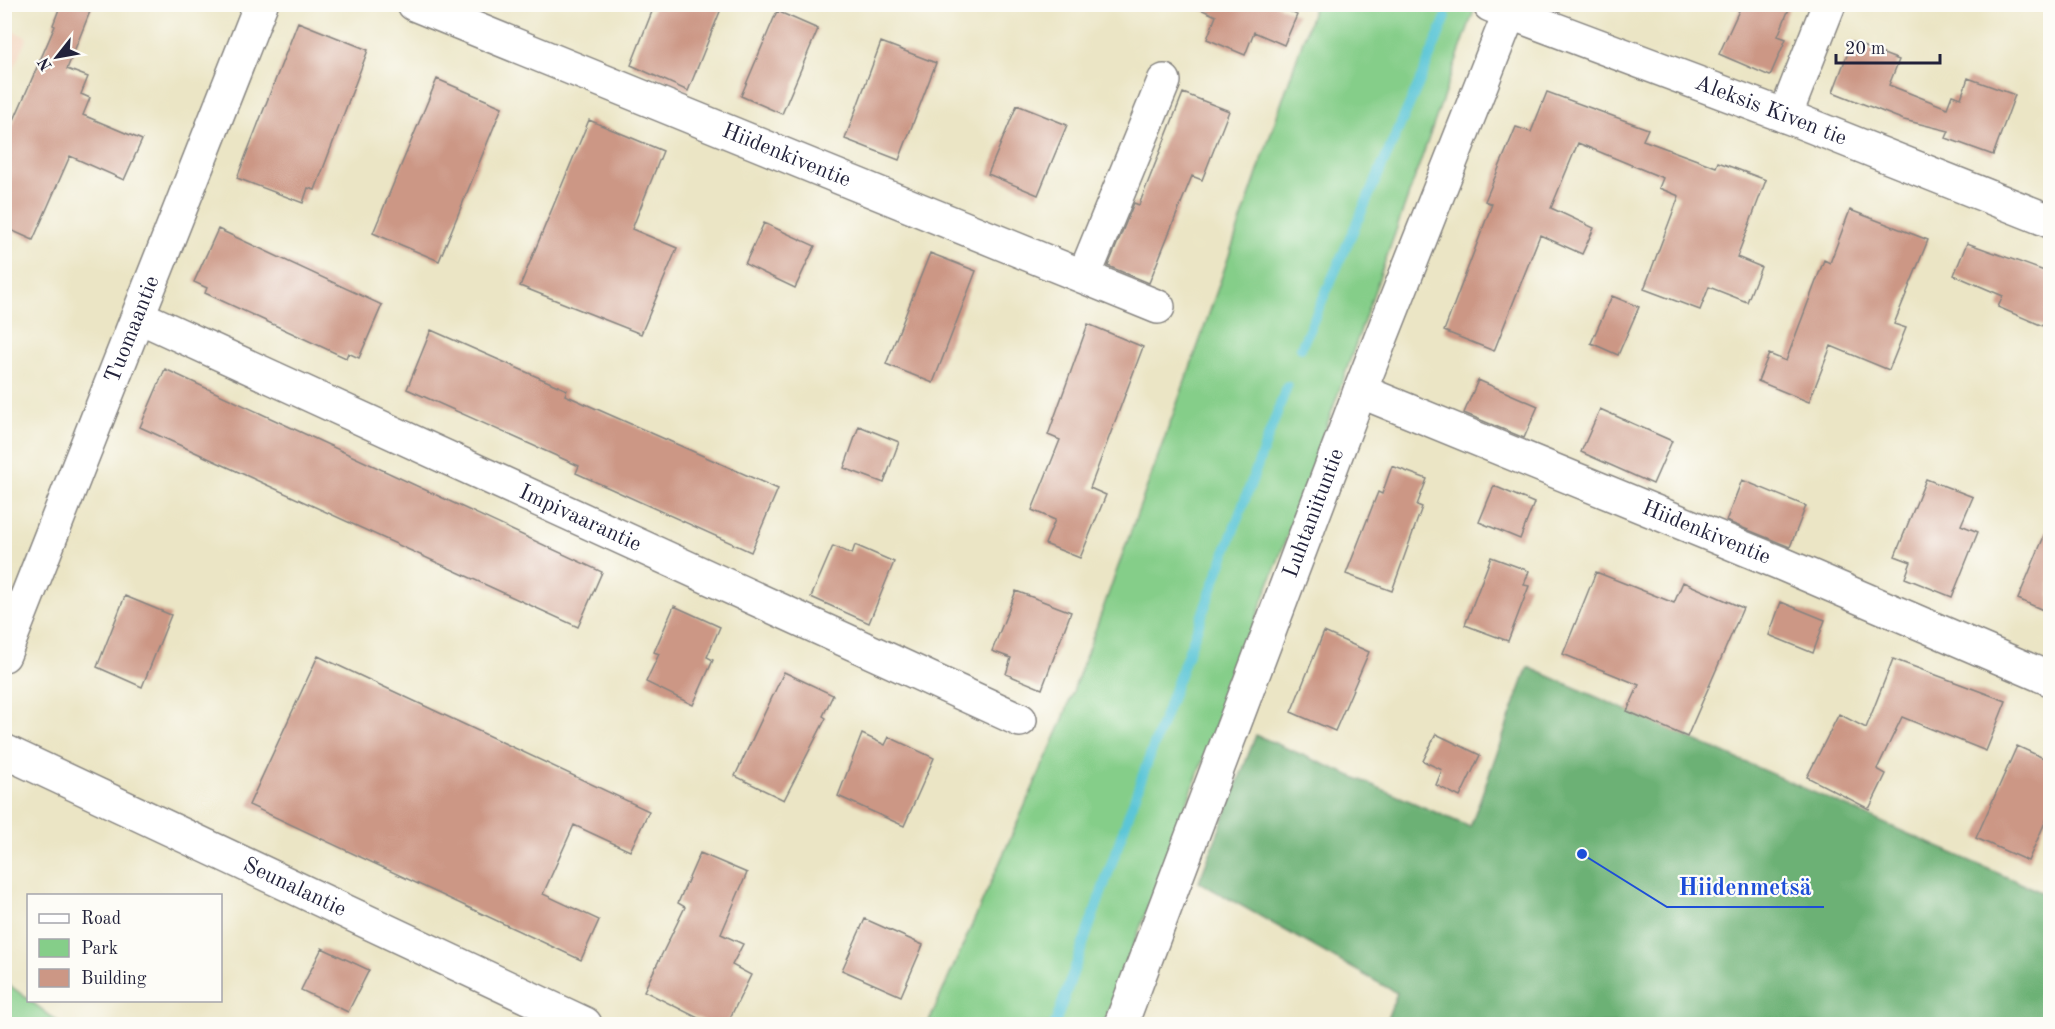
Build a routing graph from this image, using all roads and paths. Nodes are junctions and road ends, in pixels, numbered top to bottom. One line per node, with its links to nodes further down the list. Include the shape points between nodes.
1 (261, 4): 10 (street, Tuomaantie)
2 (414, 4): 8 (street, Hiidenkiventie)
3 (1829, 4): 6 (street)
4 (1503, 7): 6 (street, Aleksis Kiven tie); 11 (street, Luhtaniituntie)
5 (1164, 81): 8 (street)
6 (1785, 116): 7 (street, Aleksis Kiven tie)
7 (2050, 221)
8 (1084, 276): 9 (street, Hiidenkiventie)
9 (1158, 307)
10 (140, 317): 12 (street, Tuomaantie); 14 (street, Impivaarantie)
11 (1360, 391): 13 (street, Hiidenkiventie, via 1770,558); 17 (street, Luhtaniituntie)
12 (4, 656)
13 (2050, 679)
14 (1020, 720)
15 (4, 751): 16 (street, Seunalantie)
16 (585, 1024)
17 (1121, 1024)

